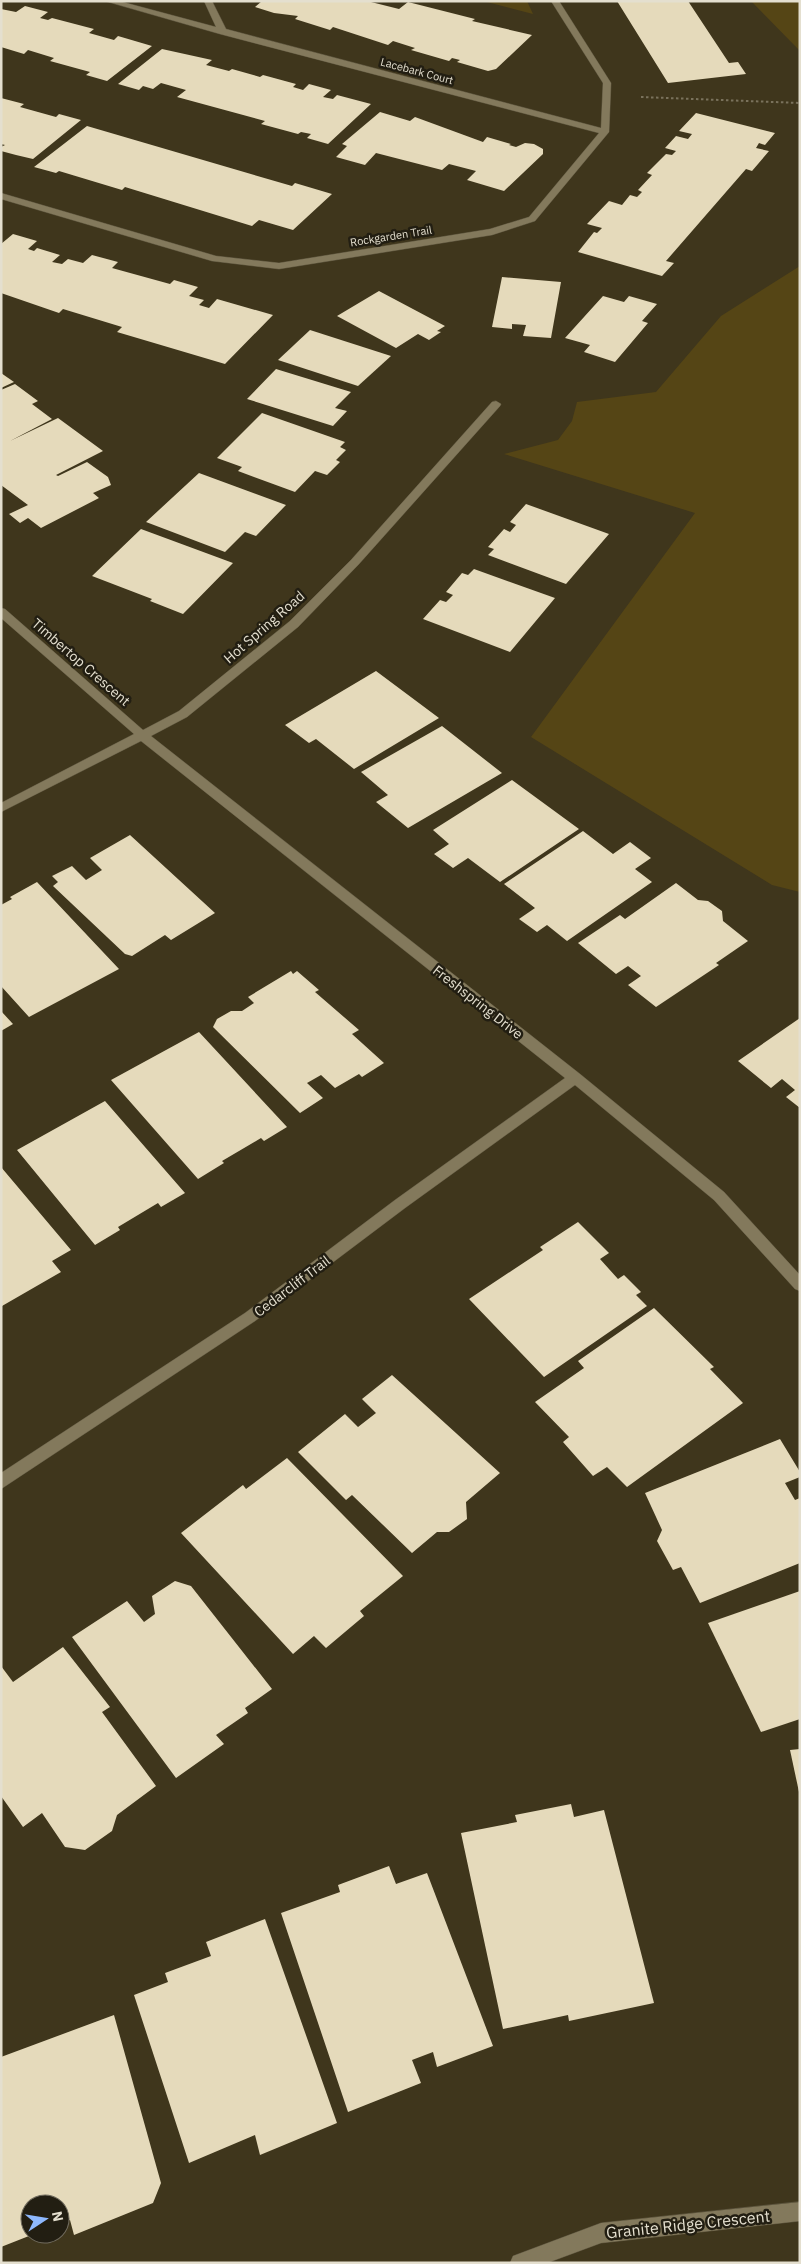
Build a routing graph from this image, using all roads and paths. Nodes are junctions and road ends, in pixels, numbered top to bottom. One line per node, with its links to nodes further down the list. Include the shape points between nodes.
1 (109, 1): 4 (street, Lacebark Court)
2 (208, 1): 4 (street)
3 (555, 1): 5 (street, via 607,83)
4 (223, 32): 7 (street, Lacebark Court)
5 (606, 96): 6 (path); 7 (street)
6 (800, 103)
7 (604, 132): 8 (street, Rockgarden Trail, via 532,219 492,232 279,266 215,259)
8 (1, 196)
9 (496, 404): 11 (street, Hot Spring Road, via 355,562 294,624 183,714)
10 (1, 612): 11 (street, Timbertop Crescent)
11 (142, 735): 12 (street, Hot Spring Road); 13 (street, Freshspring Drive)
12 (1, 808)
13 (575, 1078): 14 (street, Freshspring Drive, via 719,1196); 15 (street, Cedarcliff Trail, via 250,1317)
14 (800, 1285)
15 (1, 1482)
16 (800, 2211): 17 (street, Granite Ridge Crescent, via 601,2233)
17 (520, 2263)

